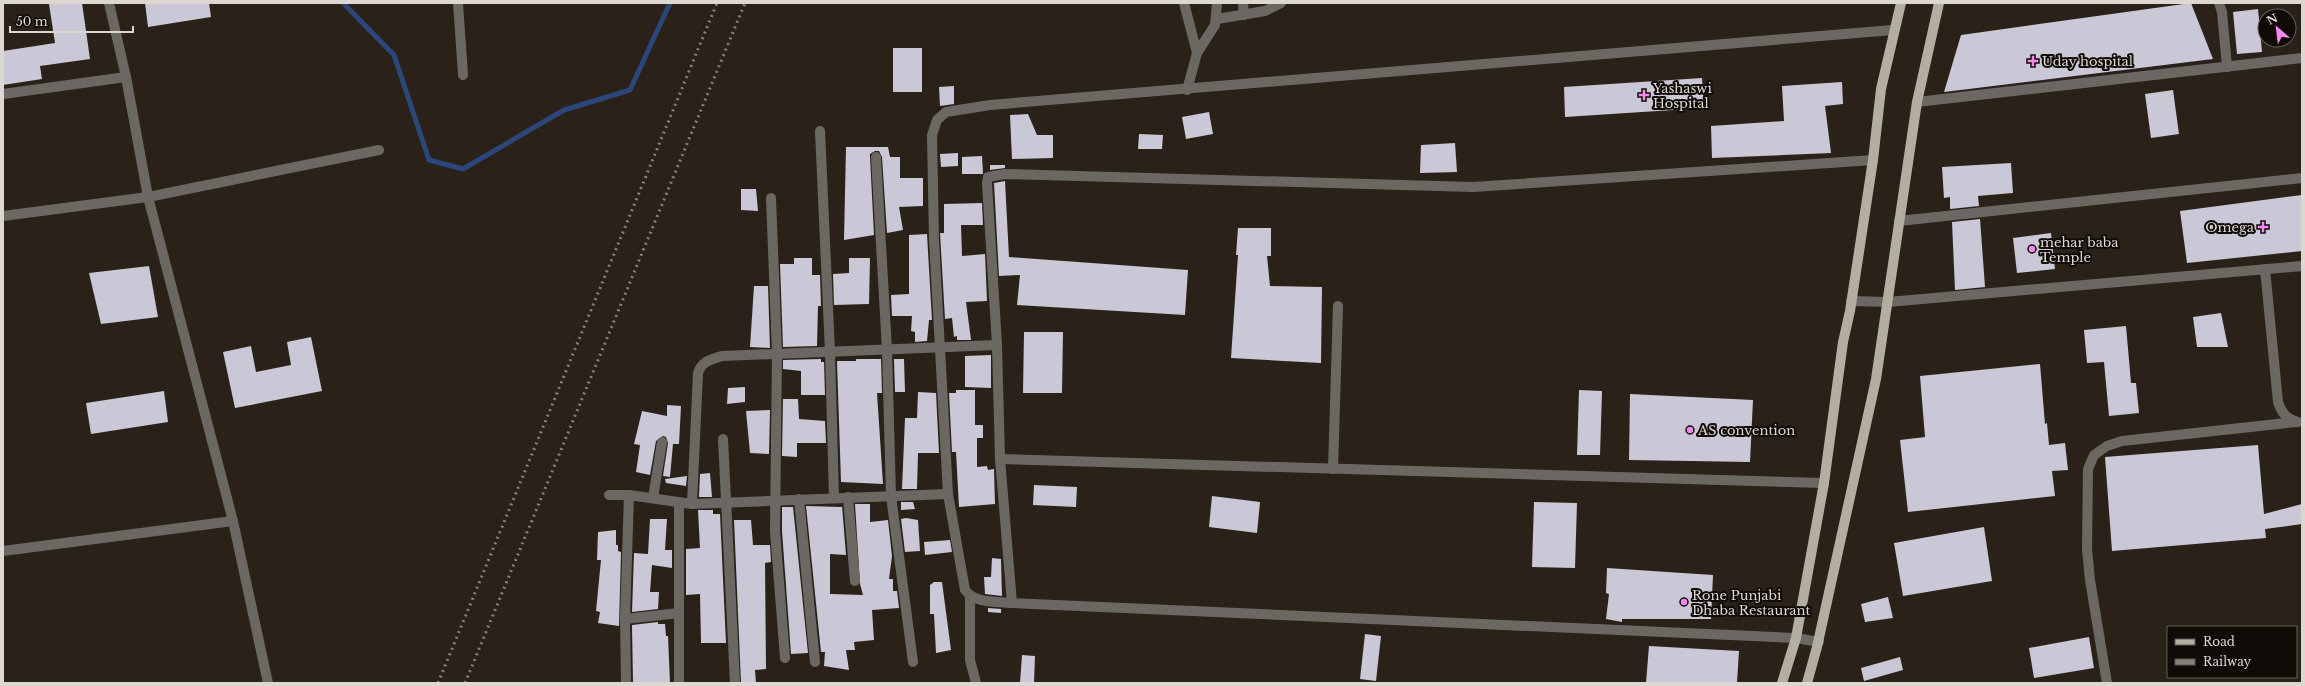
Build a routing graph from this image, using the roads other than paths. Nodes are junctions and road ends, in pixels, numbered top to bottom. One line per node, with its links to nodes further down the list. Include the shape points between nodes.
1 (109, 3): 18 (street)
2 (458, 3): 17 (street)
3 (1184, 3): 14 (street)
4 (1217, 3): 12 (street)
5 (1243, 3): 11 (street)
6 (1281, 3): 10 (street)
7 (1901, 3): 13 (main road)
8 (1939, 3): 21 (main road)
9 (2219, 3): 16 (street)
10 (1264, 7): 11 (street)
11 (1244, 15): 12 (street)
12 (1217, 19): 14 (street)
13 (1893, 30): 19 (street); 25 (main road, via 1881,89)
14 (1197, 53): 19 (street)
15 (2302, 58): 16 (street)
16 (2227, 67): 21 (street)
17 (463, 75)
18 (126, 76): 20 (street); 27 (street)
19 (1187, 90): 37 (street, via 990,105 946,112 937,120 932,134 932,157)
20 (3, 94)
21 (1917, 102): 30 (main road)
22 (820, 131): 39 (street)
23 (379, 150): 27 (street)
24 (876, 157): 38 (street)
25 (1873, 160): 33 (main road); 36 (street, via 1473,187 995,175 988,177 987,192)
26 (2302, 178): 30 (street)
27 (148, 197): 29 (street); 59 (street)
28 (771, 198): 40 (street)
29 (3, 216)
30 (1899, 221): 34 (main road)
31 (2302, 266): 32 (street)
32 (2265, 269): 34 (street); 41 (street, via 2278,402 2288,419)
33 (1851, 301): 34 (street); 46 (main road)
34 (1888, 302): 67 (main road, via 1876,379)
35 (1338, 306): 45 (street)
36 (997, 345): 37 (street); 44 (street)
37 (941, 348): 38 (street); 47 (street)
38 (887, 350): 39 (street); 50 (street)
39 (830, 352): 40 (street); 53 (street)
40 (777, 353): 55 (street); 58 (street, via 722,356 707,360 701,365 698,373)
41 (2299, 422): 78 (street, via 2122,441 2107,446 2094,455 2088,469 2087,549)
42 (723, 439): 57 (street)
43 (662, 442): 52 (street)
44 (1000, 459): 45 (street); 63 (street)
45 (1333, 469): 46 (street)
46 (1824, 483): 66 (main road)
47 (948, 494): 50 (street); 62 (street, via 962,580)
48 (609, 495): 49 (street)
49 (629, 495): 52 (street); 65 (street)
50 (891, 496): 51 (street); 70 (street)
51 (848, 497): 53 (street); 61 (street)
52 (653, 498): 56 (street)
53 (834, 498): 54 (street)
54 (799, 499): 55 (street); 69 (street)
55 (777, 500): 57 (street); 68 (street, via 775,531)
56 (679, 502): 58 (street); 64 (street)
57 (725, 502): 58 (street); 74 (street)
58 (692, 504)
59 (233, 521): 60 (street); 71 (street)
60 (3, 551)
61 (855, 581)
62 (970, 596): 63 (street, via 980,600); 75 (street, via 970,660)
63 (1012, 603): 66 (street)
64 (679, 614): 65 (street); 73 (street)
65 (625, 619): 72 (street)
66 (1796, 638): 67 (street); 76 (main road)
67 (1819, 642): 77 (main road)
68 (785, 658)
69 (815, 662)
70 (913, 662)
71 (268, 683)
72 (626, 683)
73 (679, 683)
74 (735, 683)
75 (976, 683)
76 (1782, 683)
77 (1808, 683)
78 (2106, 683)

